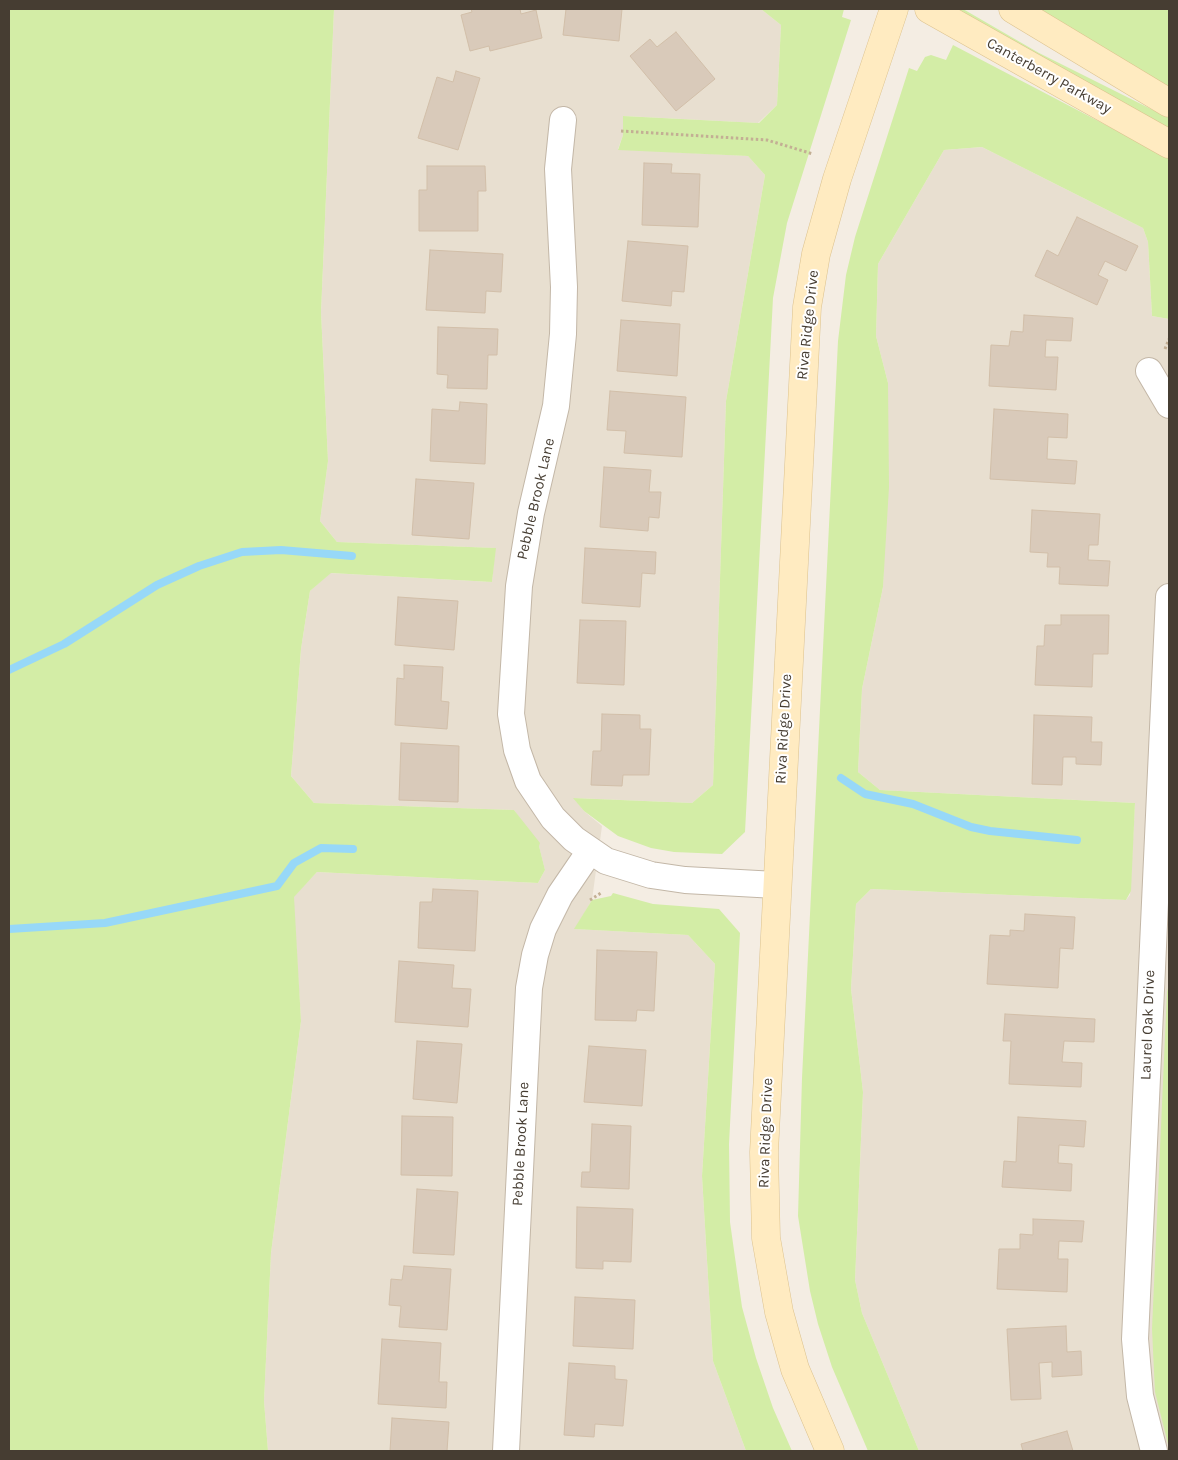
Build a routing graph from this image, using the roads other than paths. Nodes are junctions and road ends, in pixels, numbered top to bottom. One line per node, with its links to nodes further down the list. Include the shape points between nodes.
1 (894, 9): 11 (street, Riva Ridge Drive, via 835,187 813,268 807,307)
2 (929, 9): 6 (street, Canterberry Parkway)
3 (1014, 9): 4 (street)
4 (1169, 103)
5 (563, 120): 10 (street, Pebble Brook Lane, via 558,169 564,307 559,386 522,561 511,714 517,750 535,792 553,818)
6 (1169, 144)
7 (1149, 371): 8 (street)
8 (1169, 405)
9 (1169, 597): 14 (street, Laurel Oak Drive, via 1135,1339 1142,1403)
10 (590, 851): 11 (street, Pebble Brook Lane, via 619,866 651,875); 12 (street, Pebble Brook Lane, via 550,913 538,942 530,979)
11 (776, 885): 13 (street, Riva Ridge Drive, via 764,1152 766,1238 786,1342)
12 (506, 1451)
13 (830, 1451)
14 (1154, 1451)

